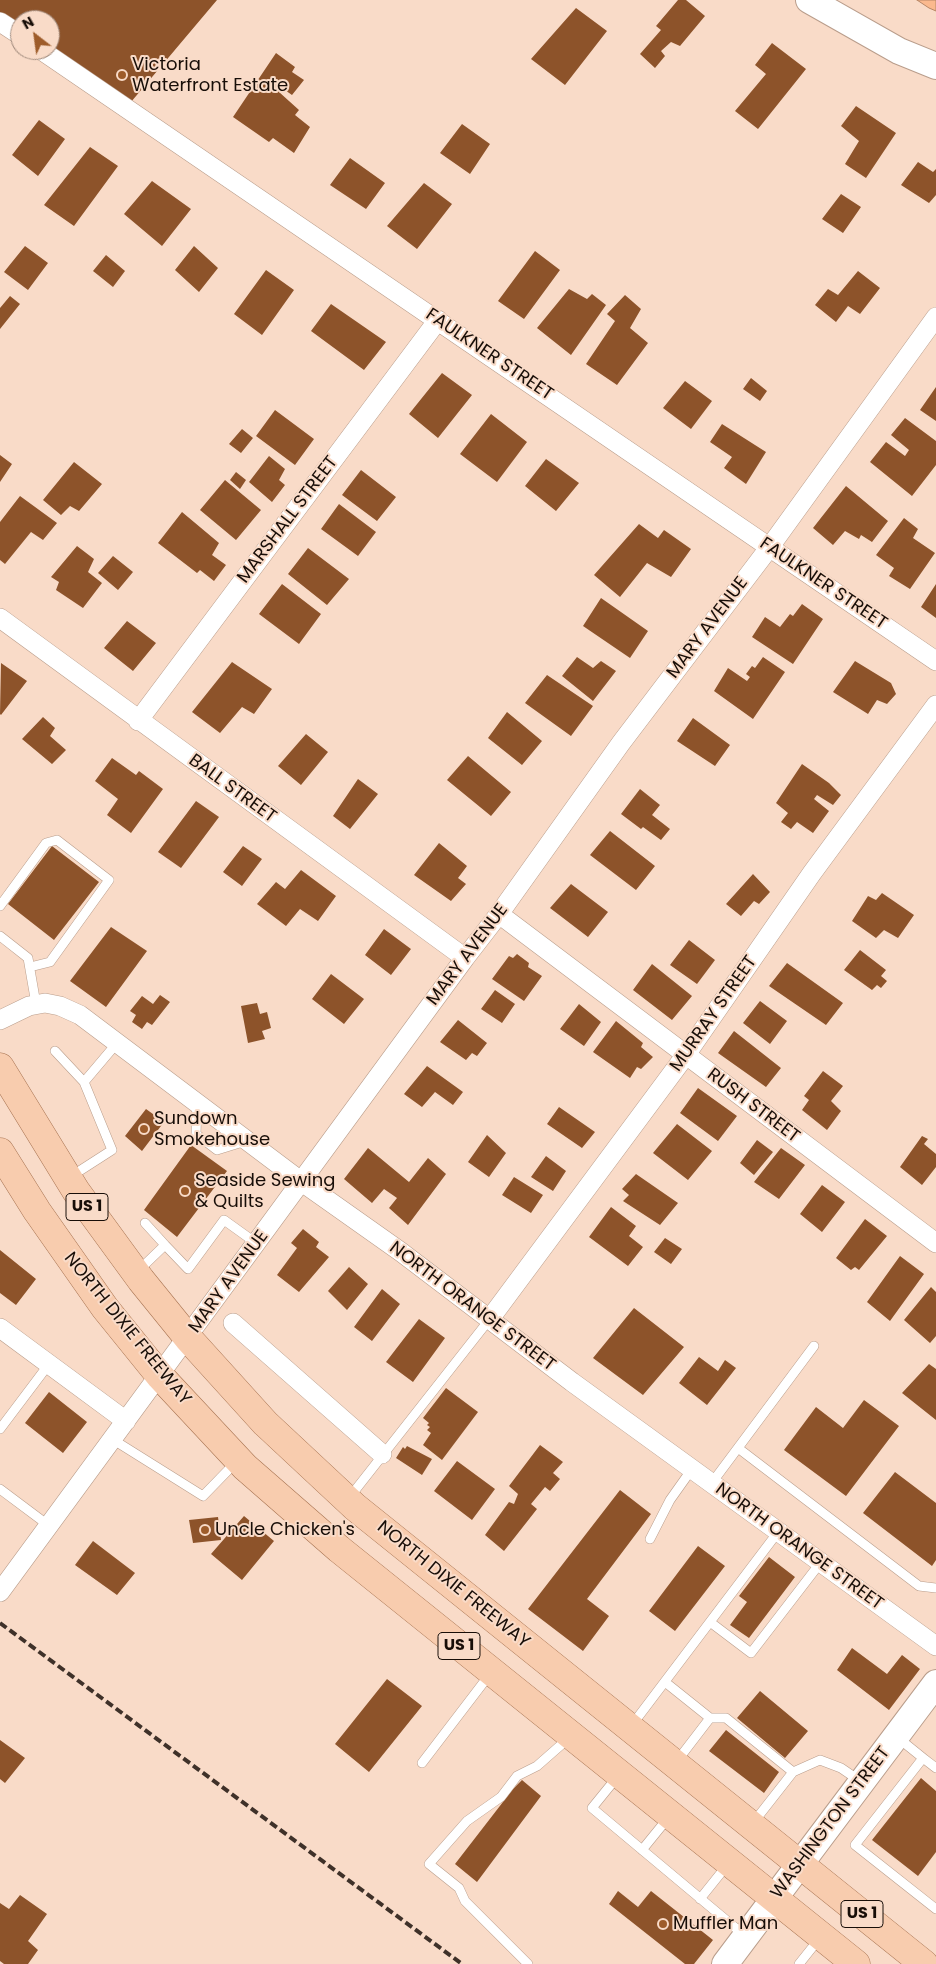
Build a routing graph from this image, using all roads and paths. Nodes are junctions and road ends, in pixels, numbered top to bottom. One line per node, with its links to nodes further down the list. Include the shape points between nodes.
1 (809, 0): 3 (street, via 899,50)
2 (57, 60): 5 (street, FAULKNER STREET)
3 (936, 66)
4 (936, 317): 6 (street, MARY AVENUE)
5 (438, 320): 6 (street, FAULKNER STREET); 10 (street, MARSHALL STREET)
6 (769, 548): 8 (street, FAULKNER STREET); 12 (street, MARY AVENUE, via 622,743)
7 (0, 618): 10 (street, BALL STREET)
8 (936, 662)
9 (936, 705): 20 (street, MURRAY STREET, via 812,873)
10 (138, 721): 14 (street, BALL STREET)
11 (0, 906): 15 (lane, via 46,843 57,840 109,880 50,962)
12 (499, 914): 14 (street, MARY AVENUE); 20 (street, RUSH STREET)
13 (0, 936): 15 (lane, via 28,958)
14 (464, 958): 27 (street, MARY AVENUE)
15 (30, 967): 16 (lane)
16 (36, 1004): 17 (street, NORTH ORANGE STREET); 18 (street, NORTH ORANGE STREET, via 60,1006 80,1015)
17 (0, 1020)
18 (117, 1043): 22 (lane); 23 (street, NORTH ORANGE STREET)
19 (55, 1051): 22 (lane)
20 (685, 1056): 29 (street, RUSH STREET); 33 (street, MURRAY STREET)
21 (0, 1067): 26 (main road, NORTH DIXIE FREEWAY / US 1)
22 (84, 1082): 26 (lane, via 112,1150)
23 (197, 1103): 24 (street, NORTH ORANGE STREET); 24 (lane, via 196,1134 210,1145 217,1150)
24 (246, 1140): 27 (street, NORTH ORANGE STREET)
25 (0, 1152): 39 (main road, NORTH DIXIE FREEWAY / US 1, via 67,1255)
26 (68, 1179): 32 (main road, NORTH DIXIE FREEWAY / US 1)
27 (302, 1182): 30 (street, MARY AVENUE); 33 (street, NORTH ORANGE STREET)
28 (145, 1223): 31 (lane)
29 (936, 1243)
30 (257, 1244): 31 (lane, via 224,1220 188,1269); 36 (street, MARY AVENUE)
31 (165, 1245): 32 (lane)
32 (136, 1274): 36 (main road, NORTH DIXIE FREEWAY / US 1)
33 (489, 1320): 44 (lane); 46 (street, NORTH ORANGE STREET)
34 (233, 1323): 44 (street)
35 (0, 1328): 38 (street)
36 (188, 1338): 39 (street, MARY AVENUE); 49 (main road, NORTH DIXIE FREEWAY / US 1, via 265,1422)
37 (814, 1346): 43 (lane)
38 (49, 1364): 40 (street); 41 (lane)
39 (160, 1376): 40 (street, MARY AVENUE); 45 (main road, NORTH DIXIE FREEWAY / US 1)
40 (126, 1421): 42 (street, MARY AVENUE)
41 (0, 1429)
42 (112, 1439): 45 (lane, via 203,1496); 50 (street, MARY AVENUE)
43 (738, 1448): 47 (lane); 54 (lane, via 919,1586)
44 (382, 1454): 49 (lane)
45 (239, 1460): 58 (main road, NORTH DIXIE FREEWAY / US 1, via 338,1549)
46 (692, 1469): 47 (street, NORTH ORANGE STREET); 52 (lane, via 670,1500)
47 (711, 1484): 51 (street, NORTH ORANGE STREET)
48 (0, 1489): 50 (lane)
49 (348, 1500): 62 (main road, NORTH DIXIE FREEWAY / US 1)
50 (48, 1525): 55 (street, MARY AVENUE)
51 (778, 1532): 53 (street, NORTH ORANGE STREET); 56 (lane)
52 (650, 1539)
53 (821, 1562): 56 (lane, via 751,1653); 57 (street, NORTH ORANGE STREET)
54 (936, 1588)
55 (0, 1592)
56 (710, 1622): 59 (lane)
57 (936, 1646)
58 (492, 1672): 63 (main road, NORTH DIXIE FREEWAY / US 1); 66 (lane)
59 (665, 1682): 61 (lane); 62 (lane)
60 (936, 1683): 64 (street, WASHINGTON STREET)
61 (710, 1718): 67 (lane); 69 (lane, via 726,1718)
62 (630, 1728): 67 (main road, NORTH DIXIE FREEWAY / US 1)
63 (572, 1735): 70 (main road, NORTH DIXIE FREEWAY / US 1); 83 (lane, via 537,1766 517,1776 501,1796 466,1821 428,1864 459,1888 465,1901)
64 (896, 1737): 65 (lane); 71 (street, WASHINGTON STREET)
65 (923, 1758): 68 (lane); 79 (lane, via 855,1845)
66 (422, 1763)
67 (675, 1763): 73 (main road, NORTH DIXIE FREEWAY / US 1)
68 (936, 1768)
69 (793, 1772): 71 (lane, via 820,1760 841,1768); 73 (lane)
70 (620, 1774): 72 (main road, NORTH DIXIE FREEWAY / US 1); 74 (lane, via 592,1808)
71 (862, 1782): 76 (street, WASHINGTON STREET)
72 (671, 1814): 74 (lane); 75 (main road, NORTH DIXIE FREEWAY / US 1)
73 (751, 1824): 76 (main road, NORTH DIXIE FREEWAY / US 1)
74 (642, 1850): 78 (lane)
75 (730, 1862): 77 (main road, NORTH DIXIE FREEWAY / US 1); 78 (lane)
76 (800, 1863): 77 (street, WASHINGTON STREET); 82 (main road, NORTH DIXIE FREEWAY / US 1)
77 (775, 1898): 80 (main road, NORTH DIXIE FREEWAY / US 1); 81 (street, WASHINGTON STREET)
78 (700, 1899): 81 (lane)
79 (936, 1909)
80 (822, 1936): 85 (lane); 86 (main road, NORTH DIXIE FREEWAY / US 1)
81 (746, 1937): 84 (street, WASHINGTON STREET)
82 (928, 1962)
83 (528, 1964)
84 (726, 1964)
85 (799, 1964)
86 (856, 1964)

